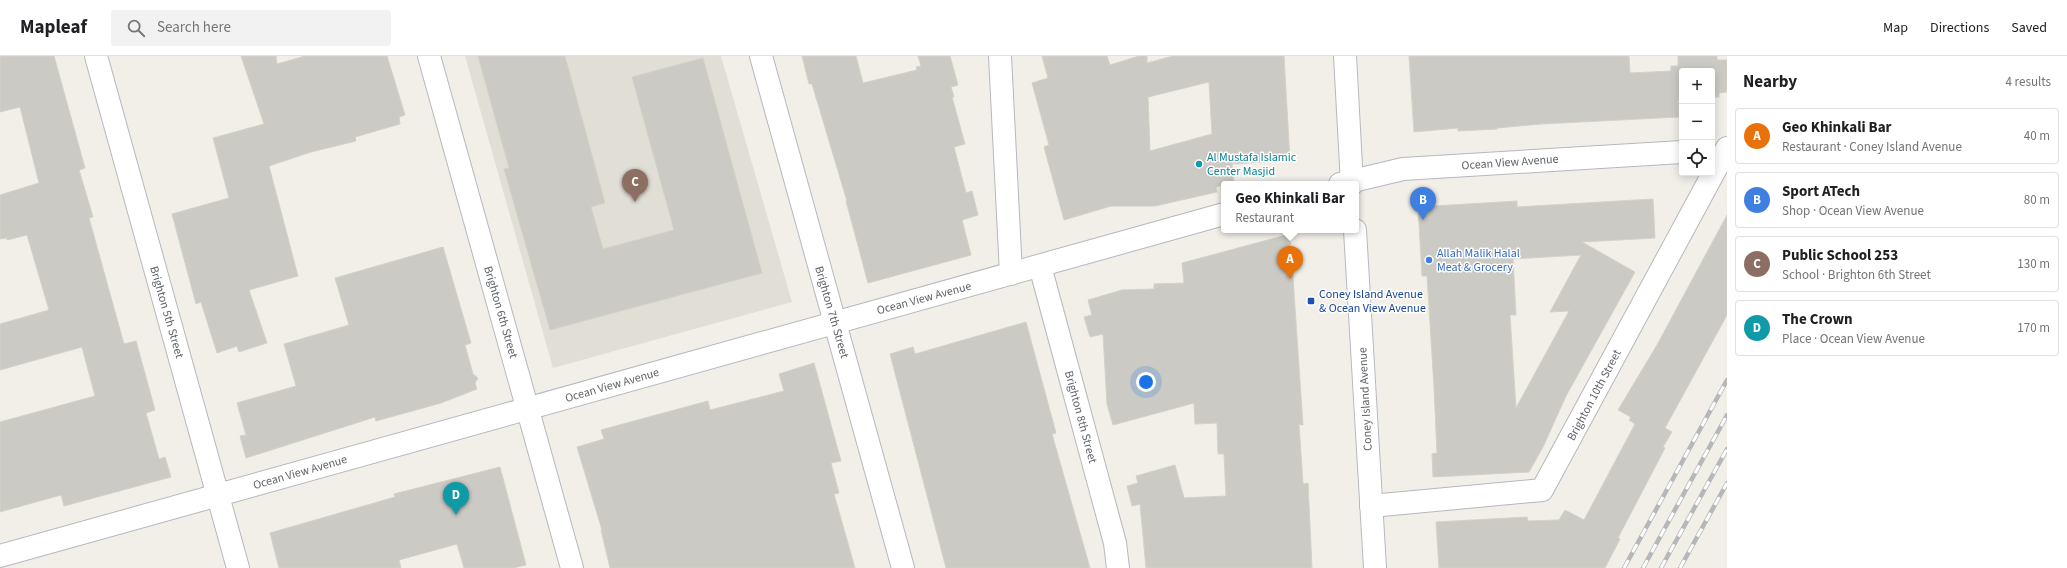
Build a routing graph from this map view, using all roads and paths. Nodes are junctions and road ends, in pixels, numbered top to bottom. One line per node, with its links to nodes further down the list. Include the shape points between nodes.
1 (96, 56): 16 (street, Brighton 5th Street)
2 (428, 56): 15 (street, Brighton 6th Street)
3 (761, 56): 14 (street, Brighton 7th Street)
4 (1000, 56): 13 (street)
5 (1345, 56): 8 (street)
6 (1722, 149): 17 (street, Brighton 10th Street, via 1542,490)
7 (1679, 152): 9 (street, Ocean View Avenue, via 1403,169)
8 (1348, 181)
9 (1356, 181)
10 (1221, 215): 12 (street, Ocean View Avenue)
11 (1355, 233): 17 (street, Coney Island Avenue)
12 (1040, 266): 13 (street, Ocean View Avenue); 22 (street, Brighton 8th Street, via 1115,543)
13 (1011, 274): 14 (street, Ocean View Avenue)
14 (836, 323): 15 (street, Ocean View Avenue); 21 (street, Brighton 7th Street)
15 (528, 409): 16 (street, Ocean View Avenue); 20 (street, Brighton 6th Street)
16 (218, 495): 18 (street, Ocean View Avenue); 19 (street, Brighton 5th Street)
17 (1371, 506): 23 (street, Coney Island Avenue)
18 (0, 556)
19 (238, 568)
20 (572, 568)
21 (903, 568)
22 (1118, 568)
23 (1375, 568)

